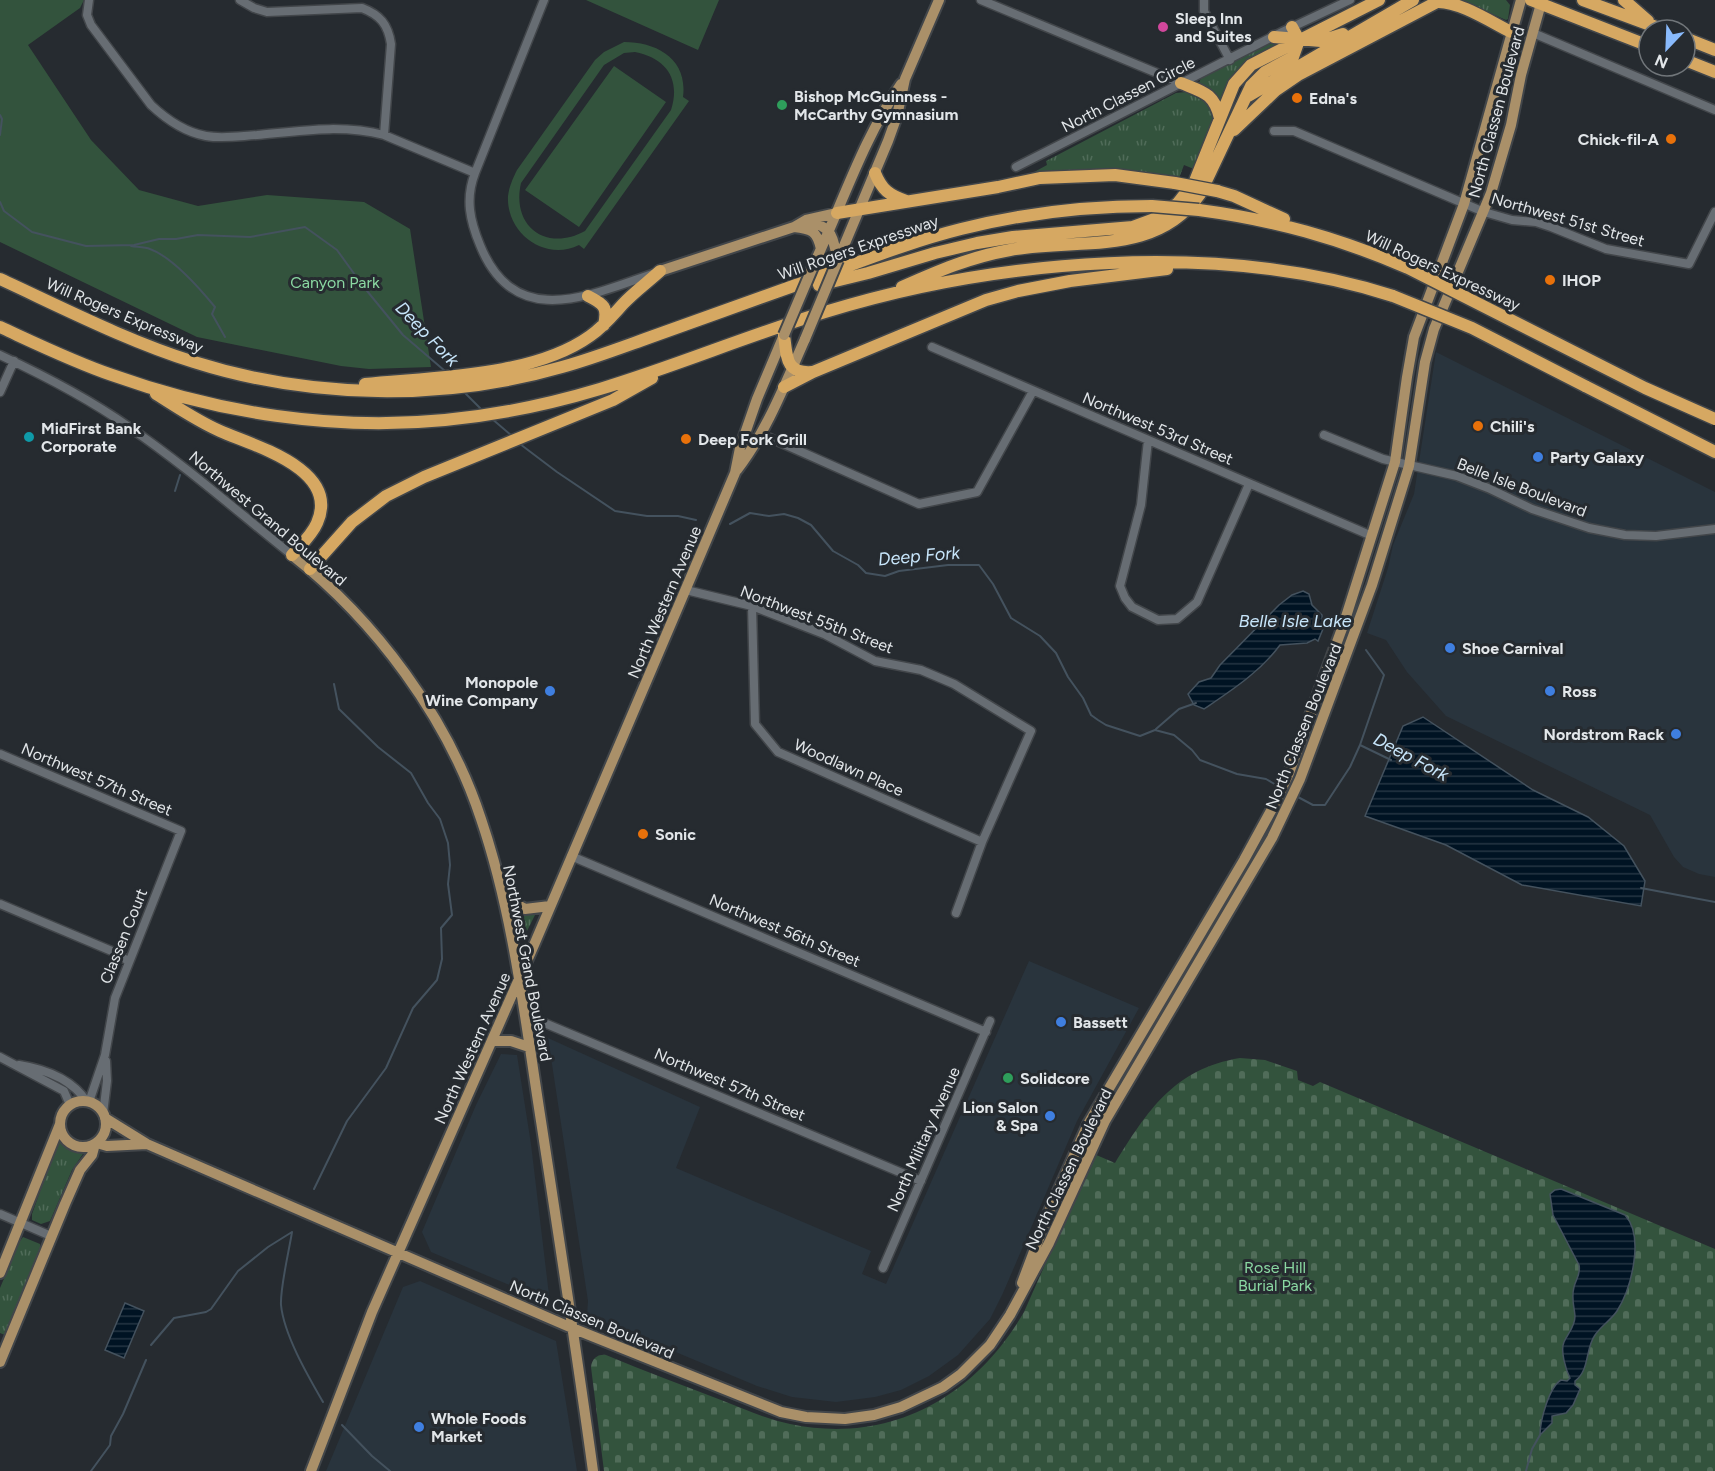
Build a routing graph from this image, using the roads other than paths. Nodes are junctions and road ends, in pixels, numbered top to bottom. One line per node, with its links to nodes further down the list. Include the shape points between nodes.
1 (89, 0): 34 (street, via 87,15 92,25 151,105 189,131 222,137 331,129)
2 (240, 0): 34 (street, via 267,12 362,8 383,20 391,44)
3 (544, 0): 37 (street)
4 (939, 0): 28 (main road, North Western Avenue)
5 (981, 0): 29 (street)
6 (1204, 0): 25 (street, via 1204,11)
7 (1350, 0): 16 (street, North Classen Circle)
8 (1379, 0): 21 (highway)
9 (1413, 0): 19 (highway)
10 (1521, 0): 17 (main road, North Classen Boulevard)
11 (1583, 0): 15 (highway)
12 (1624, 0): 14 (highway)
13 (1538, 1): 18 (main road, North Classen Boulevard); 22 (highway)
14 (1647, 18)
15 (1637, 20)
16 (1292, 27): 20 (street, North Classen Circle); 21 (highway)
17 (1511, 32): 35 (highway, via 1457,6 1437,2 1281,87 1240,123); 40 (main road, North Classen Boulevard)
18 (1533, 33): 31 (street); 42 (main road, North Classen Boulevard, via 1511,125)
19 (1352, 34): 21 (highway, via 1320,41); 30 (highway)
20 (1274, 37): 21 (highway); 25 (street, North Classen Circle)
21 (1299, 40): 30 (highway, via 1293,57 1265,72); 32 (highway, via 1251,64 1234,84)
22 (1637, 41)
23 (1697, 43): 24 (highway)
24 (1715, 50)
25 (1230, 60): 29 (street, North Classen Circle)
26 (1697, 65): 27 (highway)
27 (1715, 72)
28 (905, 79): 38 (main road, North Western Avenue, via 897,116); 43 (main road, North Western Avenue, via 883,111)
29 (1181, 83): 32 (highway, via 1211,98 1217,104); 36 (street, North Classen Circle)
30 (1245, 98): 35 (highway)
31 (1715, 110)
32 (1220, 118): 56 (highway, via 1188,193 1160,217 1144,224 977,243)
33 (1274, 132): 40 (street, Northwest 51st Street, via 1294,131)
34 (384, 135): 37 (street)
35 (1224, 143): 55 (highway, via 1195,201 1158,231 1124,240 1045,245 979,256)
36 (1016, 167)
37 (475, 173): 54 (street, via 469,192 471,220 498,278 537,298 567,300)
38 (875, 173): 39 (highway, via 883,190); 41 (main road, North Western Avenue)
39 (908, 202): 41 (highway); 48 (highway, bridge, via 1054,176 1115,175 1234,196)
40 (1464, 204): 42 (street, Northwest 51st Street); 76 (main road, North Classen Boulevard, via 1414,337)
41 (860, 209): 43 (highway); 50 (main road, North Western Avenue)
42 (1484, 212): 44 (street, Northwest 51st Street, via 1536,222 1606,249 1689,264); 77 (main road, North Classen Boulevard, via 1434,329)
43 (837, 213): 45 (main road); 47 (main road, North Western Avenue)
44 (1715, 213)
45 (806, 220): 46 (main road); 47 (main road)
46 (794, 227): 49 (main road, via 812,231); 52 (main road)
47 (829, 230): 49 (main road, North Western Avenue); 50 (main road)
48 (1309, 231): 56 (highway, Will Rogers Expressway, bridge, via 1270,221 1152,206 1052,211 959,229); 71 (highway, Will Rogers Expressway, bridge, via 1408,268)
49 (821, 249): 59 (main road, North Western Avenue, bridge)
50 (839, 256): 64 (main road, North Western Avenue, bridge)
51 (1213, 264): 55 (highway, via 1102,264 1025,270); 65 (highway, via 1018,291 955,312); 75 (highway, bridge, via 1306,274 1393,296 1472,328)
52 (660, 271): 54 (street); 57 (highway, via 623,303)
53 (0, 276): 66 (highway, Will Rogers Expressway, via 155,348 253,377 320,388 373,391)
54 (588, 296): 57 (highway, via 605,308)
55 (879, 297): 62 (highway, via 826,311)
56 (756, 300): 66 (highway, Will Rogers Expressway, via 564,367)
57 (604, 326): 66 (highway, via 581,343)
58 (0, 327): 67 (highway)
59 (782, 343): 64 (highway); 78 (main road, North Western Avenue, via 757,399)
60 (932, 347): 69 (street, Northwest 53rd Street)
61 (0, 355): 63 (street, Northwest Grand Boulevard)
62 (685, 360): 67 (highway, via 600,389 529,407 445,420 364,422 291,418 223,407); 83 (highway, via 613,400 386,496 352,522)
63 (14, 362): 70 (street); 82 (street, Northwest Grand Boulevard, via 50,378 127,426)
64 (792, 368): 65 (highway); 68 (main road, North Western Avenue)
65 (813, 372): 68 (highway)
66 (502, 375)
67 (140, 385): 82 (highway, via 212,428 287,461 310,476 321,502 320,515 313,531)
68 (784, 387): 72 (main road, North Western Avenue)
69 (1033, 391): 72 (street, via 977,492 919,504); 74 (street, Northwest 53rd Street)
70 (0, 392)
71 (1715, 420)
72 (761, 434): 78 (main road, North Western Avenue)
73 (1323, 435): 76 (street, Belle Isle Boulevard)
74 (1148, 440): 79 (street, Northwest 53rd Street); 79 (street, via 1141,505 1120,586 1132,607 1158,620 1177,619 1197,603)
75 (1714, 452)
76 (1395, 462): 77 (street, Belle Isle Boulevard); 81 (main road, North Classen Boulevard)
77 (1409, 466): 80 (street, Belle Isle Boulevard, via 1457,476 1589,528 1656,536); 85 (main road, North Classen Boulevard)
78 (735, 473): 86 (main road, North Western Avenue)
79 (1250, 484): 81 (street, Northwest 53rd Street)
80 (1715, 529)
81 (1372, 536): 84 (main road, North Classen Boulevard)
82 (292, 555): 83 (main road, Northwest Grand Boulevard)
83 (310, 569): 94 (main road, Northwest Grand Boulevard, via 380,641 430,712 473,796)
84 (1358, 580): 85 (main road); 92 (main road, North Classen Boulevard, via 1288,773)
85 (1372, 585): 93 (main road, North Classen Boulevard, via 1300,779)
86 (686, 590): 87 (street, Northwest 55th Street); 91 (main road, North Western Avenue)
87 (752, 606): 90 (street, Woodlawn Place, via 755,724 778,752); 90 (street, Northwest 55th Street, via 824,634 875,661 921,670 954,684 1031,731)
88 (0, 754): 89 (street, Northwest 57th Street)
89 (182, 831): 100 (street, Classen Court)
90 (982, 842): 97 (street)
91 (571, 856): 96 (main road, North Western Avenue); 104 (street, Northwest 56th Street)
92 (1244, 860): 93 (main road); 98 (main road, North Classen Boulevard)
93 (1256, 866): 99 (main road, North Classen Boulevard)
94 (503, 896): 96 (main road, via 525,909); 101 (main road, Northwest Grand Boulevard)
95 (0, 904): 100 (street)
96 (550, 906): 101 (main road, North Western Avenue)
97 (957, 913)
98 (1200, 933): 99 (main road); 109 (main road, North Classen Boulevard)
99 (1212, 940): 111 (main road, North Classen Boulevard)
100 (128, 961): 107 (street, Classen Court, via 115,998)
101 (519, 978): 103 (main road, Northwest Grand Boulevard); 105 (main road, North Western Avenue)
102 (990, 1021): 104 (street, North Military Avenue)
103 (526, 1024): 106 (main road, Northwest Grand Boulevard); 118 (street, Northwest 57th Street, via 542,1022)
104 (986, 1032): 118 (street, North Military Avenue)
105 (492, 1041): 106 (main road, via 511,1041); 122 (main road, North Western Avenue)
106 (529, 1047): 126 (main road, Northwest Grand Boulevard)
107 (105, 1055): 112 (street, Classen Court); 114 (street, Classen Court)
108 (0, 1058): 110 (street)
109 (1124, 1060): 111 (main road); 125 (main road, North Classen Boulevard, via 1065,1175 1037,1239)
110 (16, 1064): 112 (street, via 62,1079); 113 (street, via 64,1091)
111 (1136, 1066): 125 (main road, North Classen Boulevard, via 1105,1121)
112 (88, 1102): 113 (main road); 114 (main road, North Classen Boulevard, via 99,1107)
113 (70, 1105): 115 (main road)
114 (104, 1116): 116 (main road, via 105,1130); 117 (main road, North Classen Boulevard)
115 (60, 1124): 116 (main road, North Classen Boulevard, via 63,1136 72,1144 83,1147); 120 (main road)
116 (96, 1143): 117 (main road, North Classen Boulevard); 121 (main road)
117 (147, 1144): 122 (main road, North Classen Boulevard)
118 (921, 1181): 123 (street, North Military Avenue)
119 (0, 1214): 120 (street)
120 (20, 1223): 121 (street); 124 (main road)
121 (51, 1236): 127 (main road)
122 (398, 1253): 126 (main road, North Classen Boulevard); 128 (main road, North Western Avenue)
123 (883, 1268)
124 (0, 1273)
125 (1011, 1315): 126 (main road, North Classen Boulevard, via 978,1359 943,1387 901,1407 845,1419 781,1412)
126 (572, 1328): 129 (main road, Northwest Grand Boulevard)
127 (0, 1362)
128 (311, 1471)
129 (593, 1471)

